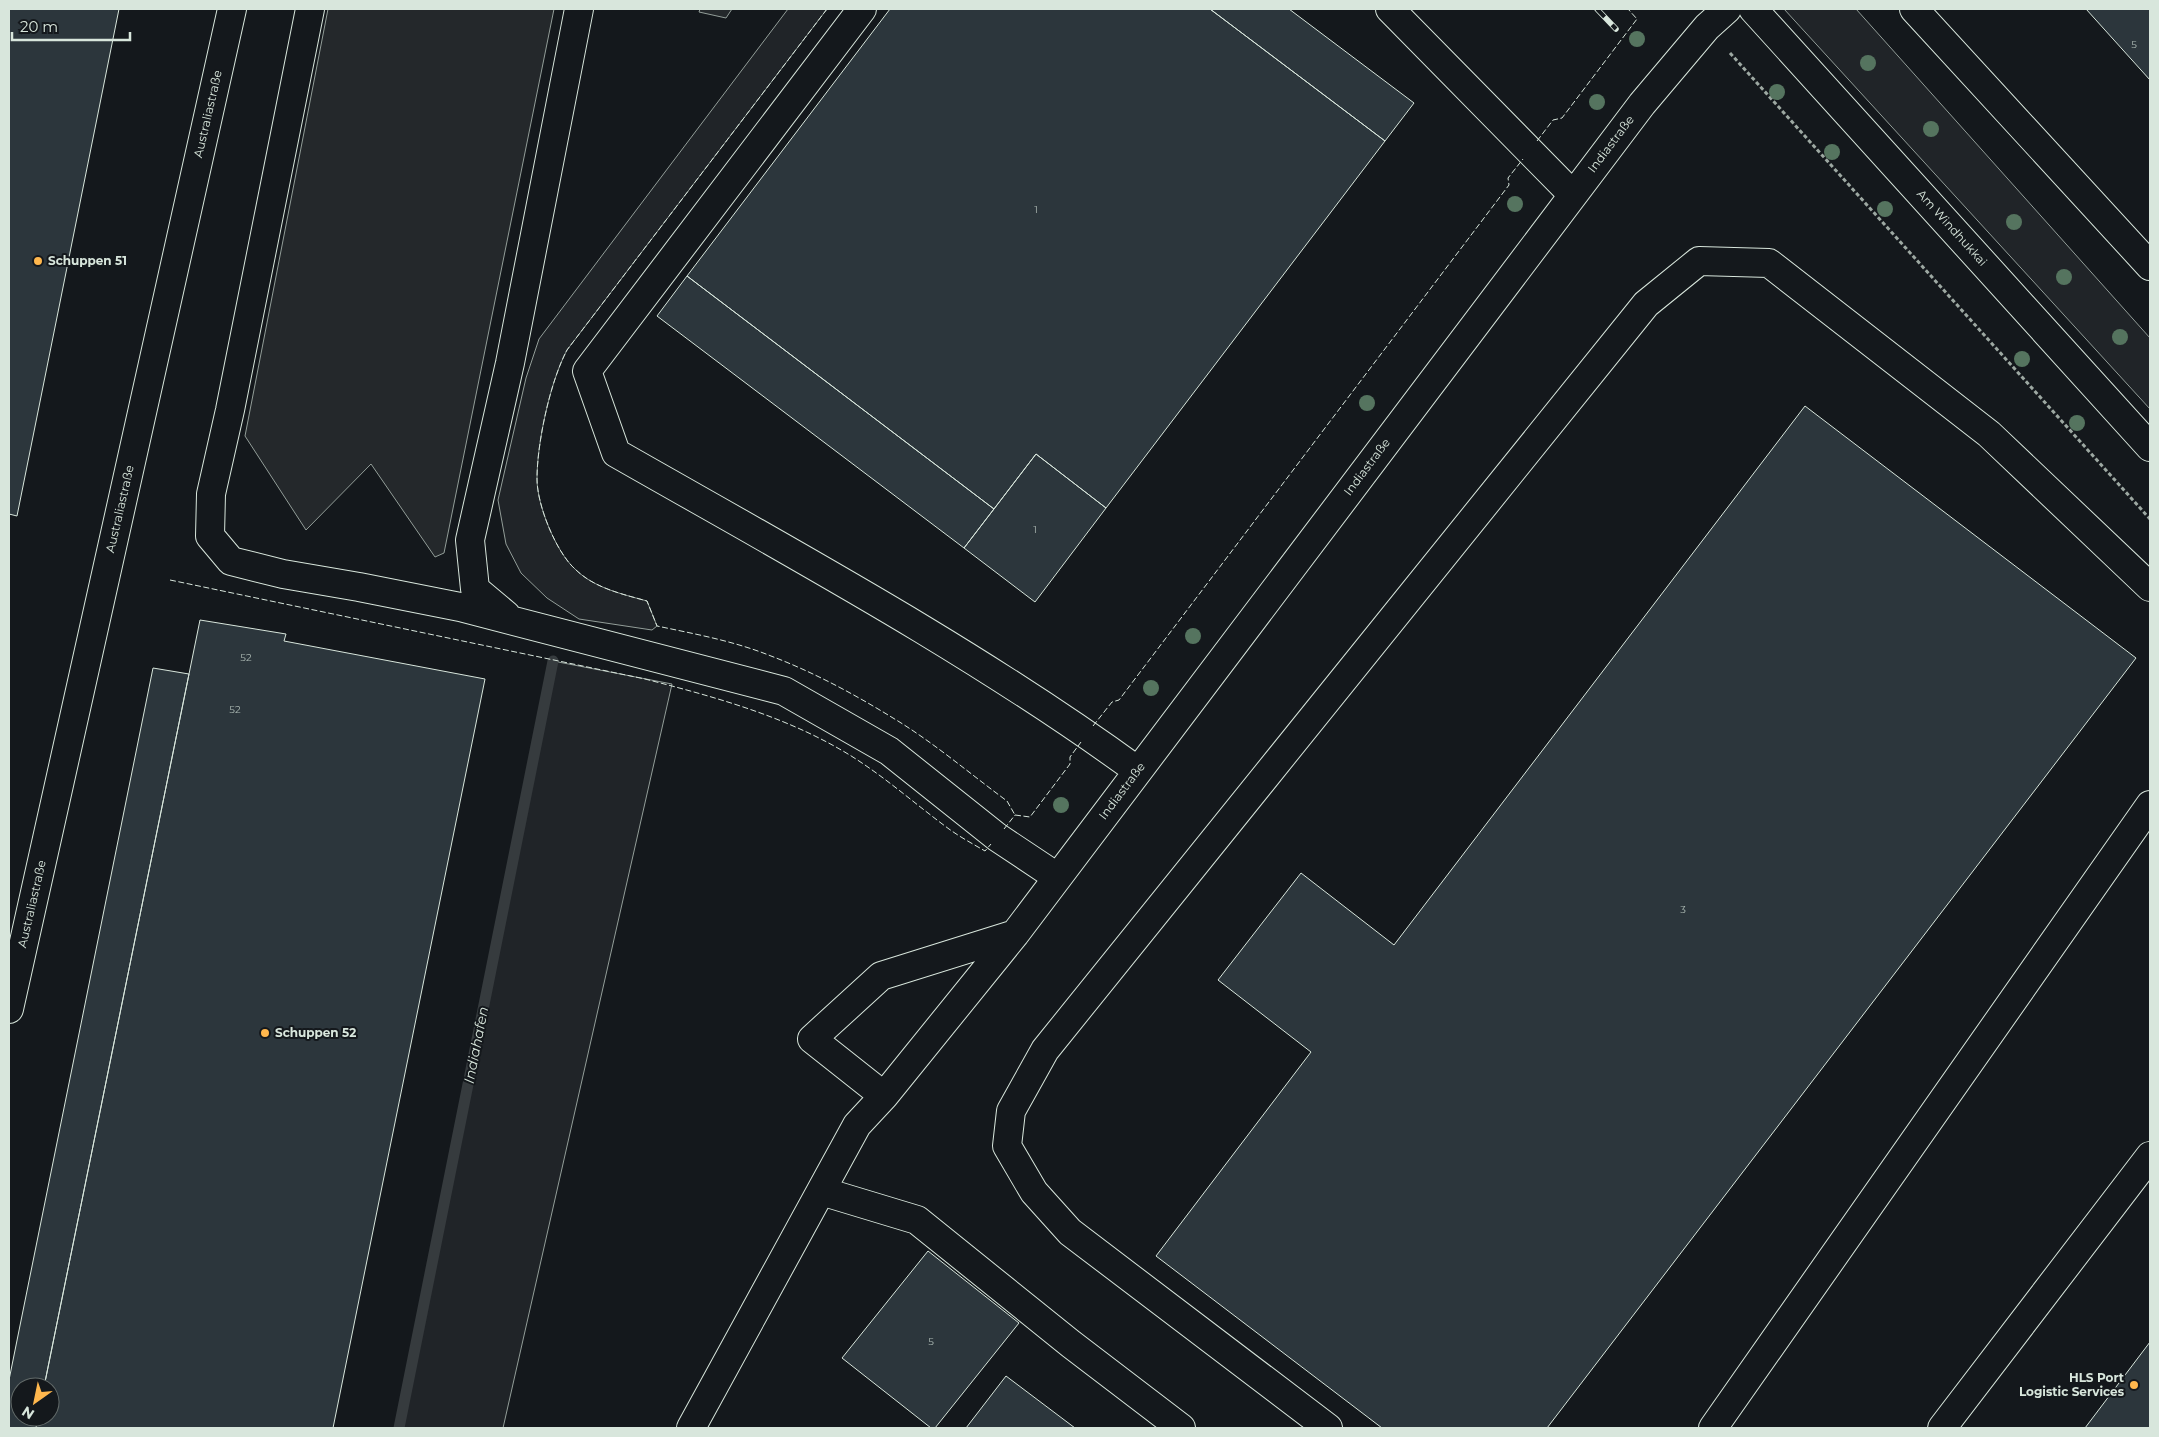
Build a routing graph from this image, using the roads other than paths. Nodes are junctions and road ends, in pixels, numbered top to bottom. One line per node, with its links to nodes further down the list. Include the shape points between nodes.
1 (232, 9): 18 (street, Australiastraße)
2 (310, 9): 13 (street, via 211,494 210,536 231,561)
3 (579, 9): 13 (street, via 510,363 470,540 475,589)
4 (862, 9): 14 (street, via 587,370 616,454 945,642)
5 (1390, 9): 9 (street)
6 (1727, 9): 9 (street, Indiastraße, via 1642,104)
7 (1753, 9): 11 (street, Am Windhukkai)
8 (1914, 9): 10 (street)
9 (1573, 195): 14 (street, Indiastraße)
10 (2150, 266)
11 (2150, 447)
12 (2150, 587): 24 (street, via 1990,434 1769,263 1699,261 1646,304 1045,1050 1011,1111 1007,1146 1034,1192 1070,1232)
13 (510, 620): 16 (street, via 784,691 889,751 997,837)
14 (1138, 770): 16 (street, Indiastraße)
15 (2150, 805): 25 (street)
16 (1057, 877): 17 (street, Indiastraße)
17 (1014, 934): 19 (street, Indiastraße); 19 (street, via 881,976 812,1039)
18 (9, 1009)
19 (884, 1096): 21 (street, Indiastraße, via 857,1125)
20 (2150, 1156): 26 (street)
21 (821, 1191): 22 (street, Indiastraße); 23 (street, via 917,1220 1070,1344)
22 (691, 1428)
23 (1181, 1428)
24 (1328, 1428)
25 (1713, 1428)
26 (1942, 1428)

